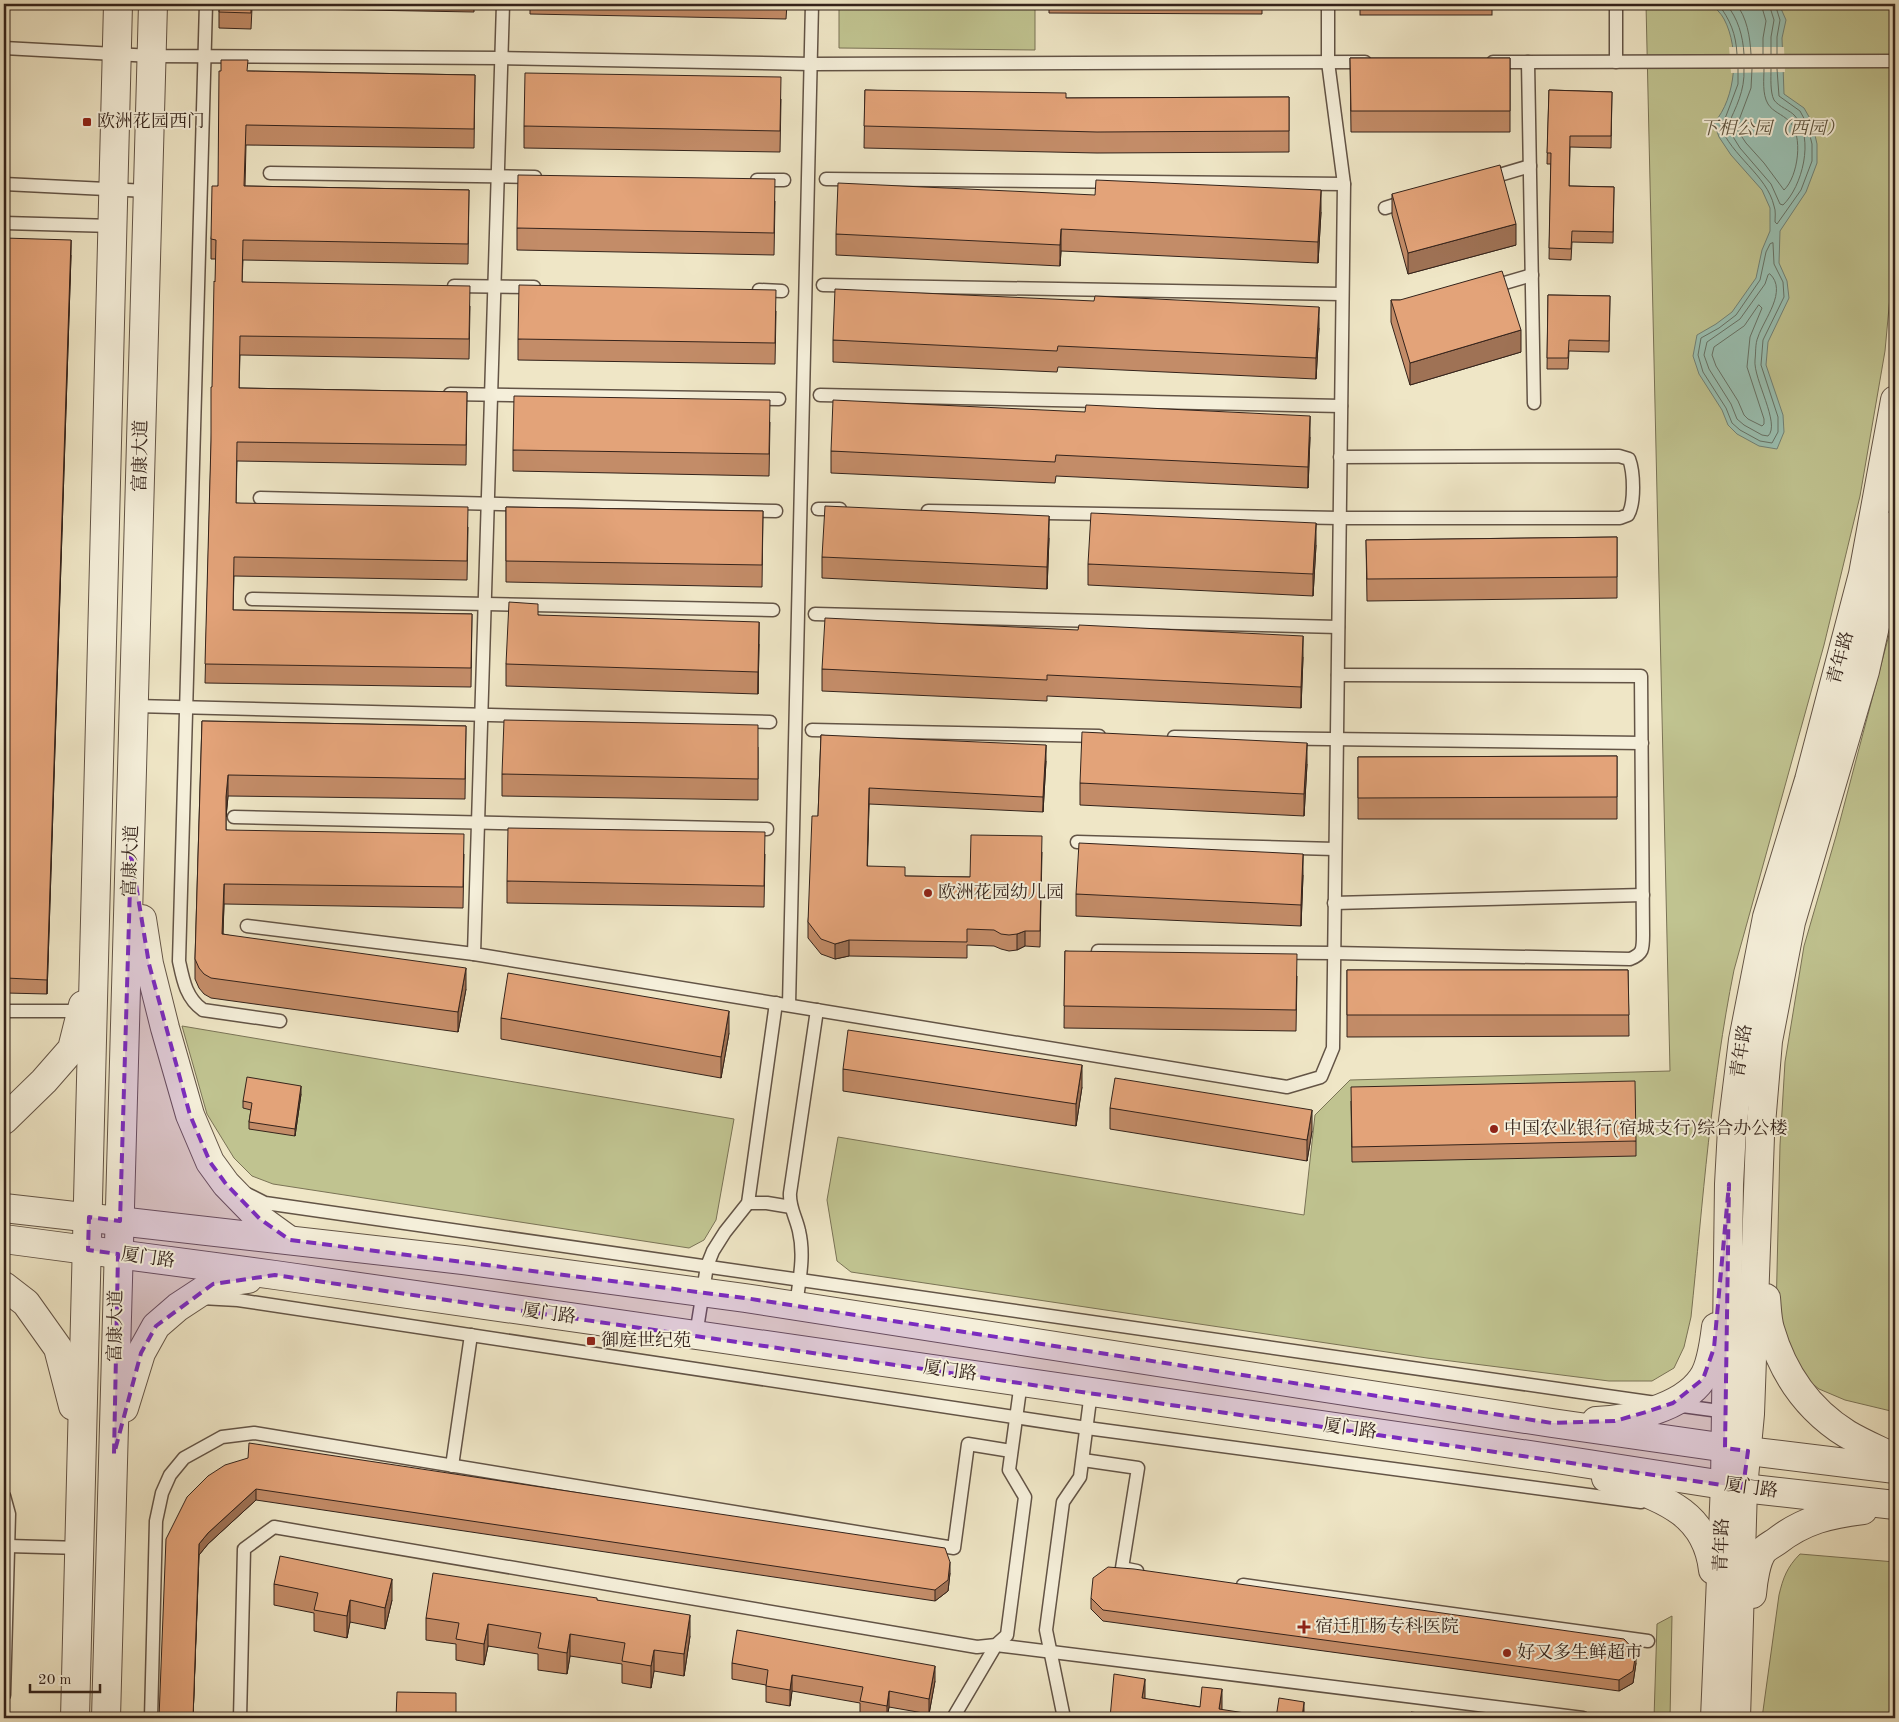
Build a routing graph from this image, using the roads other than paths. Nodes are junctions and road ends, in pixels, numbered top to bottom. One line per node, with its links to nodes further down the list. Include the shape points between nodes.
1 (118, 4): 9 (street, 富康大道)
2 (153, 4): 10 (street, 富康大道)
3 (206, 4): 11 (lane)
4 (503, 4): 12 (lane)
5 (812, 4): 19 (lane)
6 (1328, 4): 14 (lane)
7 (1616, 4): 18 (lane)
8 (4, 48): 9 (lane)
9 (117, 54): 10 (lane); 30 (street, 富康大道)
10 (152, 56): 11 (lane); 31 (street, 富康大道)
11 (204, 56): 12 (lane); 68 (lane)
12 (501, 58): 19 (lane); 22 (lane)
13 (1895, 61): 18 (lane)
14 (1328, 62): 15 (lane); 19 (lane); 29 (lane)
15 (1376, 62)
16 (1480, 62): 17 (lane)
17 (1528, 62): 18 (lane); 20 (lane)
18 (1616, 62)
19 (811, 64): 90 (lane)
20 (1530, 166): 27 (lane); 36 (lane)
21 (270, 173): 22 (lane)
22 (498, 176): 23 (lane); 39 (lane)
23 (547, 177)
24 (826, 179): 29 (lane)
25 (745, 180): 26 (lane)
26 (784, 180)
27 (1476, 182)
28 (4, 184): 30 (lane)
29 (1344, 184): 44 (lane)
30 (113, 188): 31 (lane); 35 (street, 富康大道)
31 (147, 191): 67 (street, 富康大道)
32 (1421, 197): 33 (lane)
33 (1385, 208)
34 (4, 223): 35 (lane)
35 (113, 226): 82 (street, 富康大道)
36 (1532, 275): 43 (lane); 50 (lane)
37 (823, 285): 44 (lane)
38 (446, 286): 39 (lane)
39 (494, 286): 40 (lane); 46 (lane)
40 (544, 287)
41 (742, 290): 42 (lane)
42 (782, 291)
43 (1474, 292)
44 (1342, 294): 51 (lane)
45 (433, 394): 46 (lane)
46 (491, 395): 48 (lane); 54 (lane)
47 (820, 396): 51 (lane)
48 (779, 399)
49 (1895, 400): 97 (street, 青年路, via 1863,574 1809,780 1767,917 1743,1040)
50 (1534, 403)
51 (1341, 406): 52 (lane)
52 (1340, 457): 59 (lane); 59 (lane, via 1619,456 1628,459 1632,467 1632,508 1628,515 1620,518)
53 (260, 498): 54 (lane)
54 (488, 504): 57 (lane); 62 (lane)
55 (818, 509): 56 (lane)
56 (857, 510)
57 (776, 511)
58 (916, 511): 59 (lane)
59 (1340, 518): 65 (lane)
60 (1895, 526): 98 (street, 青年路, via 1865,671 1791,922 1768,1041)
61 (252, 599): 62 (lane)
62 (484, 604): 63 (lane); 69 (lane)
63 (773, 610)
64 (815, 614): 65 (lane)
65 (1338, 627): 66 (lane)
66 (1338, 675): 74 (lane); 75 (lane, via 1641,676)
67 (135, 706): 68 (lane); 81 (street, 富康大道)
68 (186, 708): 69 (lane); 94 (lane, via 179,945 182,979 188,995 203,1010)
69 (481, 715): 70 (lane); 77 (lane)
70 (770, 722)
71 (812, 730): 72 (lane)
72 (1109, 736)
73 (1158, 737): 74 (lane)
74 (1337, 740): 75 (lane); 80 (lane)
75 (1642, 743): 83 (lane)
76 (234, 817): 77 (lane)
77 (478, 823): 78 (lane); 88 (lane)
78 (767, 829)
79 (1077, 842): 80 (lane)
80 (1335, 849): 84 (lane)
81 (131, 854): 96 (street, via 149,964 167,1037 190,1115 210,1162); 103 (street, 富康大道)
82 (98, 856): 93 (street); 102 (street, 富康大道)
83 (1643, 895): 84 (lane); 87 (lane, via 1643,947 1639,956 1630,959)
84 (1334, 903): 87 (lane)
85 (247, 926): 88 (lane)
86 (1081, 951): 87 (lane)
87 (1334, 953): 91 (lane, via 1333,1048 1321,1077 1287,1087)
88 (474, 954): 89 (lane)
89 (776, 1003): 90 (lane); 99 (lane)
90 (789, 1005): 91 (lane)
91 (817, 1010): 100 (lane, via 790,1192)
92 (4, 1011): 93 (lane)
93 (82, 1011): 95 (street, via 72,1049)
94 (280, 1021)
95 (4, 1120)
96 (226, 1184): 105 (street, via 260,1219); 108 (lane, via 265,1203)
97 (1729, 1184): 118 (street, via 1714,1348 1703,1379 1688,1394); 119 (street, 青年路)
98 (1757, 1196): 119 (street, 青年路); 128 (street, via 1769,1327 1791,1380 1810,1406 1847,1434)
99 (748, 1203): 100 (lane); 108 (lane, via 725,1232)
100 (791, 1207): 112 (lane, via 799,1231 802,1263)
101 (4, 1208): 102 (street, 厦门路)
102 (89, 1218): 103 (street, 厦门路); 106 (street, 富康大道)
103 (120, 1221): 105 (street, 厦门路); 107 (street, 富康大道)
104 (4, 1239): 106 (street, 厦门路)
105 (290, 1240): 111 (street, 厦门路)
106 (88, 1250): 107 (street, 厦门路); 123 (street, 富康大道)
107 (118, 1254): 109 (street, 厦门路); 126 (street, 富康大道)
108 (707, 1266): 111 (lane); 112 (lane)
109 (275, 1275): 113 (street, via 213,1284); 115 (street, 厦门路)
110 (4, 1286): 123 (street, via 26,1303 58,1348)
111 (703, 1292): 112 (street, 厦门路); 115 (lane)
112 (798, 1293): 118 (lane); 121 (street, 厦门路)
113 (193, 1297): 114 (lane, via 238,1300); 126 (street, via 156,1326 141,1353)
114 (471, 1335): 120 (lane); 130 (lane)
115 (696, 1335): 116 (street, 厦门路)
116 (1021, 1382): 117 (street, 厦门路); 120 (lane)
117 (1091, 1392): 122 (lane); 127 (street, 厦门路)
118 (1668, 1404): 119 (lane); 121 (street, via 1615,1421)
119 (1738, 1413): 124 (street, 青年路)
120 (1016, 1417): 122 (lane); 125 (lane)
121 (1552, 1423): 124 (street, 厦门路)
122 (1087, 1428): 129 (lane); 135 (lane)
123 (83, 1449): 137 (street, 富康大道)
124 (1736, 1450): 131 (street, 厦门路); 132 (street, 青年路)
125 (1011, 1451): 130 (lane, via 968,1444 954,1548); 141 (lane, via 1009,1470 1025,1497 1007,1635)
126 (114, 1454): 146 (street, 富康大道)
127 (1550, 1458): 132 (street, 厦门路); 135 (street, via 1660,1498)
128 (1895, 1458)
129 (1083, 1460): 138 (lane, via 1138,1468 1122,1568); 142 (lane, via 1080,1477 1063,1502 1046,1630)
130 (452, 1466): 147 (lane, via 254,1434 222,1437 184,1458 162,1493 156,1521)
131 (1895, 1469)
132 (1734, 1486): 134 (street, 厦门路); 144 (street, 青年路)
133 (4, 1496): 136 (lane, via 9,1514)
134 (1895, 1505): 144 (street, via 1838,1513 1806,1522 1764,1551 1754,1575)
135 (1672, 1506): 144 (street, via 1687,1515 1704,1534 1713,1565)
136 (8, 1546): 137 (lane); 143 (lane)
137 (80, 1548): 145 (street, 富康大道)
138 (1151, 1572)
139 (1228, 1583): 140 (lane)
140 (1648, 1641)
141 (996, 1645): 142 (lane); 148 (lane, via 976,1648 274,1527 244,1549); 149 (lane)
142 (1049, 1652): 150 (lane); 151 (lane)
143 (4, 1695)
144 (1726, 1716)
145 (76, 1718)
146 (106, 1718)
147 (151, 1718)
148 (240, 1718)
149 (953, 1718)
150 (1064, 1718)
151 (1583, 1718)

